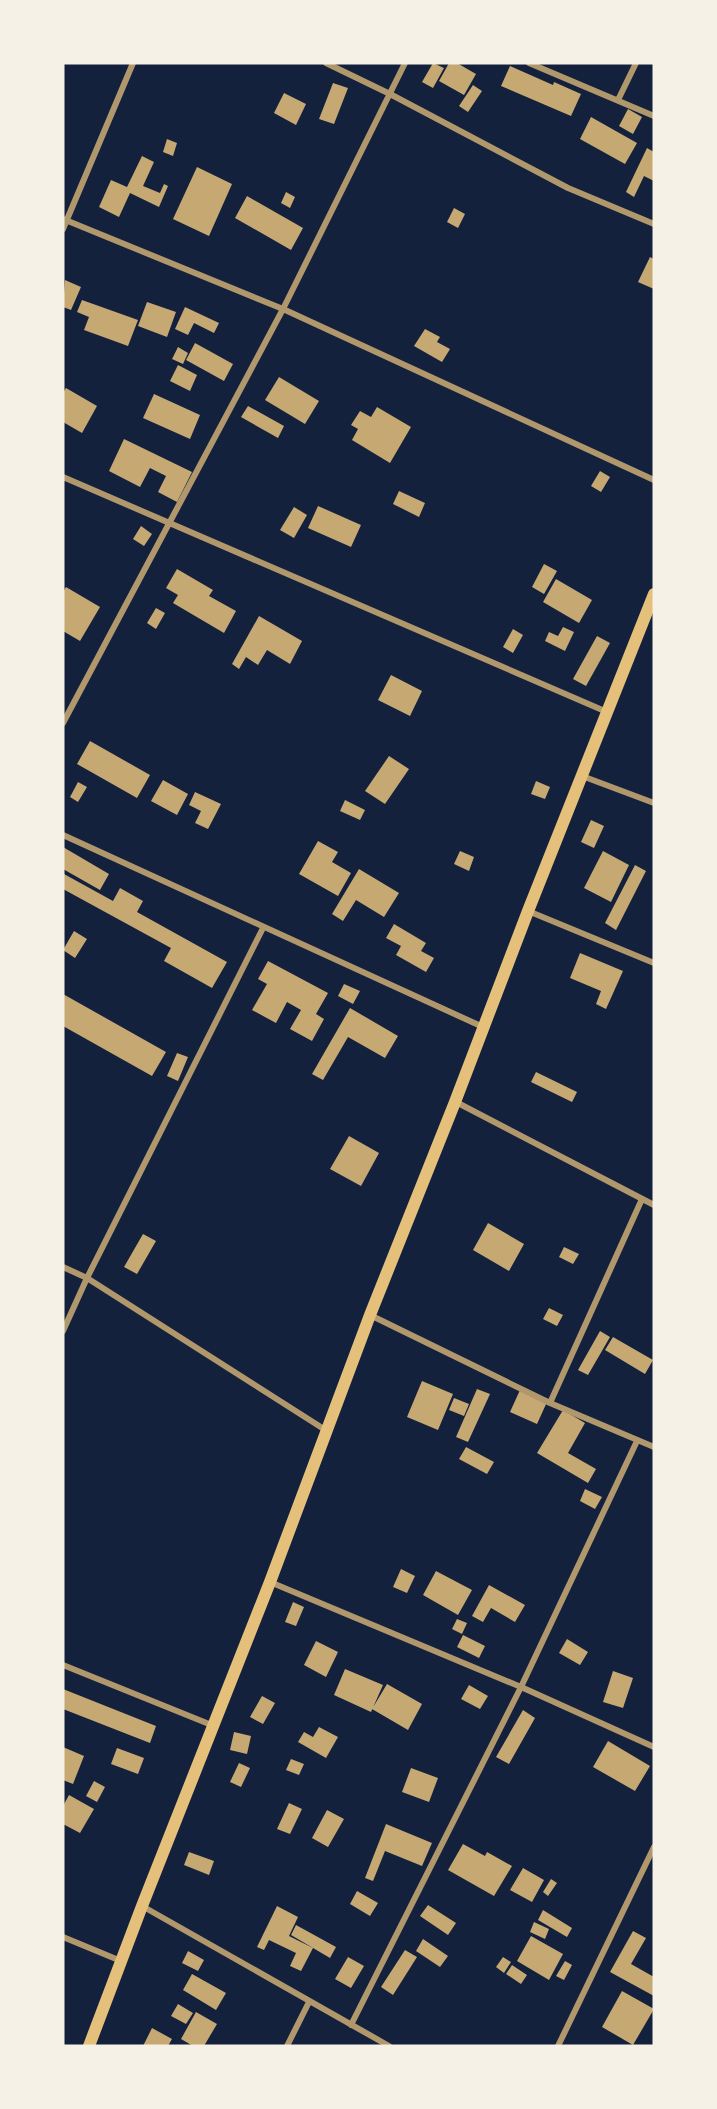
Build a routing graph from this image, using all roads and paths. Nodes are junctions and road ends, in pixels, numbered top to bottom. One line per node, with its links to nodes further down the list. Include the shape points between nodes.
1 (133, 63): 9 (street)
2 (326, 63): 6 (street)
3 (405, 63): 6 (street)
4 (530, 63): 7 (street)
5 (636, 63): 7 (street)
6 (390, 94): 10 (street, via 568,188); 12 (street)
7 (618, 100): 8 (street)
8 (654, 116)
9 (65, 220): 11 (street); 12 (street)
10 (654, 224)
11 (63, 230)
12 (283, 309): 14 (street); 15 (street)
13 (63, 477): 15 (street)
14 (654, 480)
15 (170, 523): 18 (street); 19 (street)
16 (654, 594): 17 (main road)
17 (649, 619): 18 (main road)
18 (607, 712): 20 (main road)
19 (63, 723)
20 (582, 776): 21 (street); 23 (main road)
21 (654, 803)
22 (63, 835): 24 (street)
23 (528, 910): 25 (street); 26 (main road)
24 (263, 928): 26 (street); 31 (street)
25 (654, 963)
26 (484, 1028): 27 (main road)
27 (455, 1102): 28 (street); 32 (main road)
28 (642, 1199): 29 (street); 34 (street)
29 (654, 1205)
30 (63, 1267): 31 (street)
31 (87, 1278): 33 (street); 35 (street)
32 (370, 1315): 34 (street); 35 (main road)
33 (63, 1331)
34 (550, 1403): 36 (street)
35 (328, 1431): 38 (main road)
36 (637, 1441): 37 (street); 40 (street)
37 (654, 1447)
38 (270, 1582): 40 (street); 41 (main road)
39 (63, 1665): 41 (street)
40 (521, 1687): 42 (street); 48 (street)
41 (214, 1726): 44 (main road)
42 (654, 1747)
43 (654, 1848): 52 (street)
44 (142, 1906): 46 (main road); 47 (street)
45 (63, 1937): 46 (street)
46 (121, 1961): 49 (main road)
47 (309, 2002): 48 (street); 50 (street)
48 (351, 2025): 51 (street)
49 (89, 2046)
50 (287, 2046)
51 (389, 2046)
52 (558, 2046)

